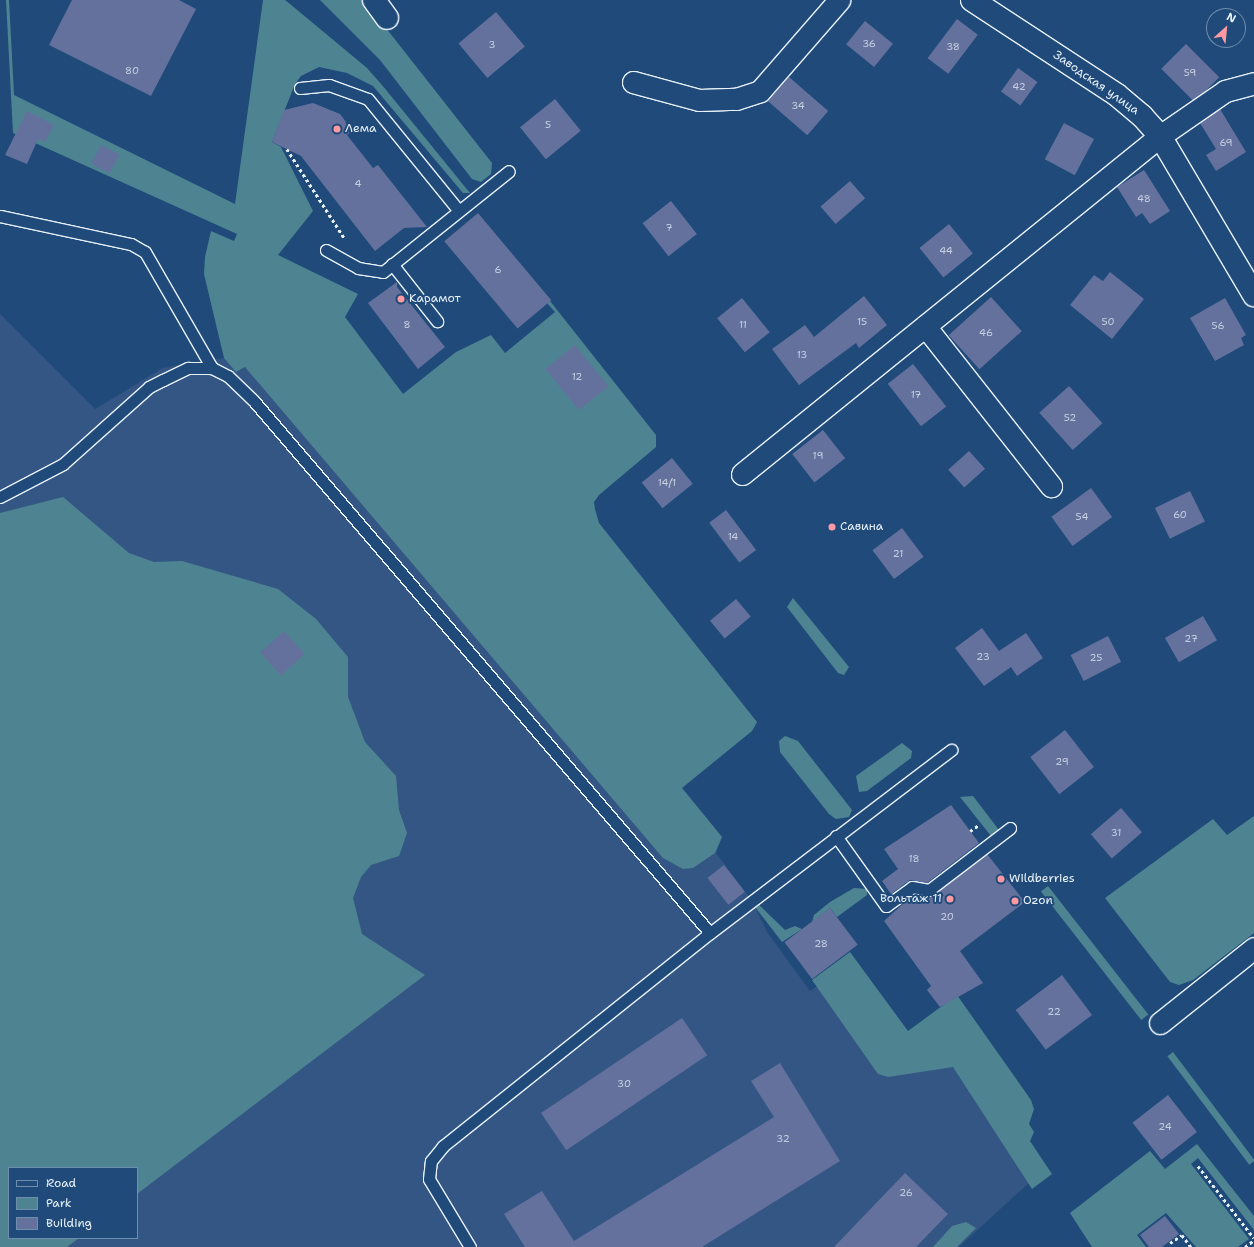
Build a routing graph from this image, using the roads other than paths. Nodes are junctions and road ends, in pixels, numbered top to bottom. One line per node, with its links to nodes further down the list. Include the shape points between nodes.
1 (374, 0): 4 (street)
2 (839, 0): 5 (street, via 760,91 736,99 699,100)
3 (972, 0): 8 (street, Заводская улица, via 1117,95)
4 (387, 18)
5 (633, 82)
6 (1254, 83): 8 (street, via 1225,91)
7 (300, 88): 10 (lane, via 329,85 368,99)
8 (1160, 136): 14 (street, Заводская улица); 16 (street)
9 (509, 171): 10 (lane)
10 (459, 210): 13 (lane)
11 (0, 216): 17 (lane, via 131,244 145,252)
12 (326, 250): 13 (lane, via 372,272 383,272)
13 (392, 264): 15 (lane)
14 (1254, 295)
15 (438, 321)
16 (925, 326): 18 (street); 19 (street)
17 (212, 368): 20 (lane, via 188,368 149,388 63,464); 24 (lane, via 228,376 253,400)
18 (742, 474)
19 (1051, 486)
20 (0, 497)
21 (950, 750): 23 (lane)
22 (1010, 828): 23 (lane, via 929,890 912,887 886,906)
23 (836, 836): 24 (lane)
24 (710, 933): 27 (lane, via 470,1122 431,1161 429,1179 437,1198)
25 (1254, 948): 26 (street)
26 (1160, 1023)
27 (470, 1247)

